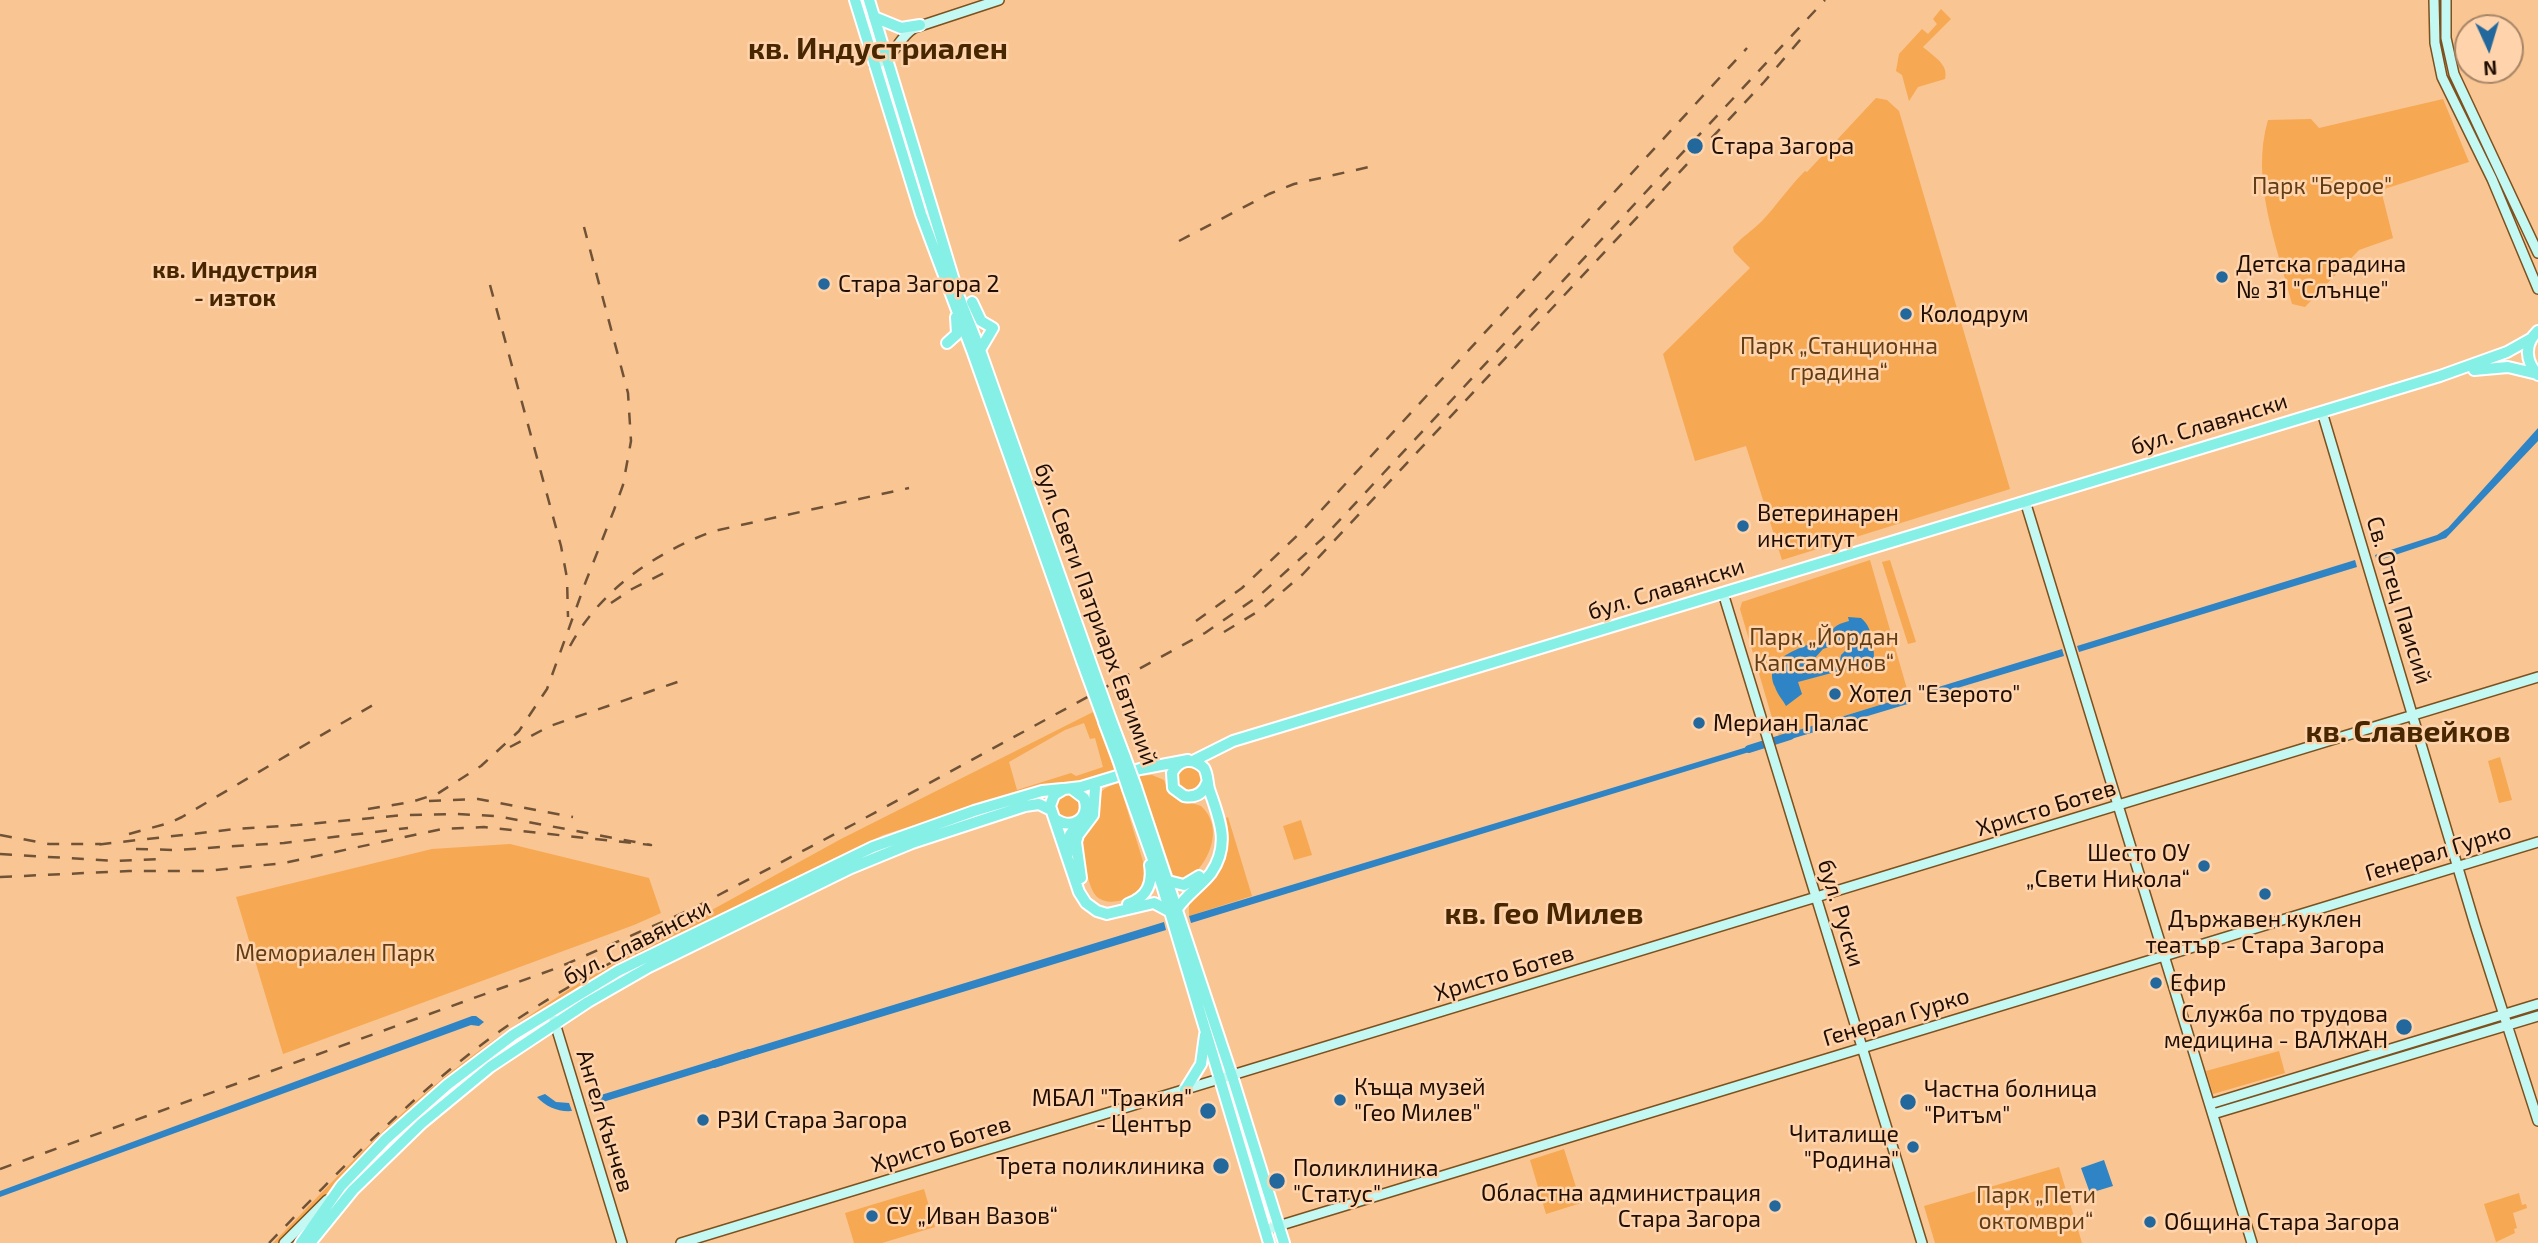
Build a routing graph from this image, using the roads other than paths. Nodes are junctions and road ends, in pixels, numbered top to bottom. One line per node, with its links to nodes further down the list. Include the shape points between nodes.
1 (855, 0): 9 (main road, бул. Свети Патриарх Евтимий)
2 (869, 0): 6 (main road, бул. Свети Патриарх Евтимий)
3 (999, 0): 7 (street)
4 (2434, 0): 11 (street, via 2442,77)
5 (2445, 0): 10 (street, via 2446,38 2454,74)
6 (874, 17): 7 (main road, via 901,28); 8 (main road, бул. Свети Патриарх Евтимий)
7 (920, 25): 8 (street, via 904,36)
8 (887, 60): 9 (street); 15 (main road, бул. Свети Патриарх Евтимий)
9 (874, 65): 13 (main road, бул. Свети Патриарх Евтимий)
10 (2538, 253)
11 (2538, 289)
12 (972, 302): 15 (main road, via 981,321 993,328)
13 (954, 308): 15 (main road, бул. Свети Патриарх Евтимий); 15 (main road, via 957,334 947,343 959,342)
14 (2535, 334): 16 (main road, via 2527,355); 17 (main road, бул. Славянски, via 2507,352)
15 (976, 351): 30 (main road, бул. Свети Патриарх Евтимий, bridge)
16 (2537, 374): 17 (main road, бул. Славянски, via 2497,367)
17 (2440, 376): 18 (main road, бул. Славянски)
18 (2322, 412): 19 (main road, бул. Славянски); 22 (street, Св. Отец Паисий)
19 (2025, 501): 20 (main road, бул. Славянски); 33 (street)
20 (1723, 593): 23 (main road, бул. Славянски); 42 (street, бул. Руски)
21 (2538, 677): 22 (street, Христо Ботев)
22 (2414, 716): 33 (street, Христо Ботев); 39 (street, Св. Отец Паисий)
23 (1226, 744): 24 (main road, бул. Славянски); 27 (main road, via 1214,758)
24 (1190, 761): 25 (main road, бул. Славянски); 26 (main road, via 1176,766); 27 (main road, via 1202,765)
25 (1147, 768): 26 (main road); 28 (main road, бул. Славянски)
26 (1171, 778): 32 (main road, via 1176,791)
27 (1207, 779): 32 (main road, via 1201,793); 43 (main road, via 1221,821 1220,853 1210,874 1188,894)
28 (1104, 780): 29 (main road, бул. Славянски); 31 (main road, бул. Славянски)
29 (1095, 788): 34 (main road, бул. Славянски); 41 (main road, via 1093,816 1076,842)
30 (1132, 788): 37 (main road, бул. Свети Патриарх Евтимий); 40 (main road, бул. Свети Патриарх Евтимий)
31 (1067, 789): 34 (main road, via 1083,795); 35 (main road, via 1052,799); 48 (main road, бул. Славянски, via 1042,791 956,817 855,855 618,971)
32 (1189, 797): 40 (main road, via 1201,800 1211,810 1215,849 1210,863 1193,881 1179,886)
33 (2118, 806): 42 (street, Христо Ботев); 44 (street)
34 (1087, 807): 36 (main road)
35 (1053, 815): 36 (main road, via 1070,825); 43 (main road, via 1079,892 1089,906 1113,913 1154,903); 48 (main road, бул. Славянски, via 1039,804 1025,806 870,860)
36 (1080, 821): 41 (main road, via 1069,840)
37 (1147, 841): 41 (main road, via 1151,881 1139,899 1105,907 1087,897); 43 (main road, бул. Свети Патриарх Евтимий)
38 (2538, 842): 39 (street, Генерал Гурко)
39 (2459, 866): 44 (street, Генерал Гурко); 46 (street, Св. Отец Паисий)
40 (1168, 881): 43 (main road, бул. Свети Патриарх Евтимий)
41 (1082, 885)
42 (1816, 898): 51 (street, бул. Руски); 52 (street, Христо Ботев)
43 (1175, 917): 50 (main road, бул. Свети Патриарх Евтимий); 52 (main road, бул. Свети Патриарх Евтимий)
44 (2164, 956): 51 (street, Генерал Гурко); 54 (street)
45 (2538, 1004): 46 (street)
46 (2503, 1015): 49 (street, Св. Отец Паисий); 54 (street)
47 (2538, 1016): 49 (street)
48 (553, 1017): 56 (main road, бул. Славянски, via 513,1035 447,1085); 61 (main road, бул. Славянски, via 395,1147); 62 (street, Ангел Кънчев)
49 (2509, 1025): 54 (street); 55 (street, Св. Отец Паисий)
50 (1205, 1029): 52 (main road, бул. Свети Патриарх Евтимий); 53 (main road, via 1201,1064)
51 (1862, 1048): 57 (street, Генерал Гурко); 66 (street, бул. Руски)
52 (1226, 1078): 53 (street, Христо Ботев); 57 (main road, бул. Свети Патриарх Евтимий); 58 (main road, бул. Свети Патриарх Евтимий)
53 (1185, 1090): 63 (street, Христо Ботев)
54 (2211, 1109): 67 (street)
55 (2538, 1121)
56 (341, 1186): 59 (street); 60 (main road, бул. Славянски)
57 (1279, 1226): 58 (street, Генерал Гурко); 65 (main road, бул. Свети Патриарх Евтимий)
58 (1265, 1230): 64 (main road, бул. Свети Патриарх Евтимий)
59 (284, 1243)
60 (300, 1243)
61 (310, 1243)
62 (622, 1243)
63 (681, 1243)
64 (1269, 1243)
65 (1284, 1243)
66 (1922, 1243)
67 (2252, 1243)

